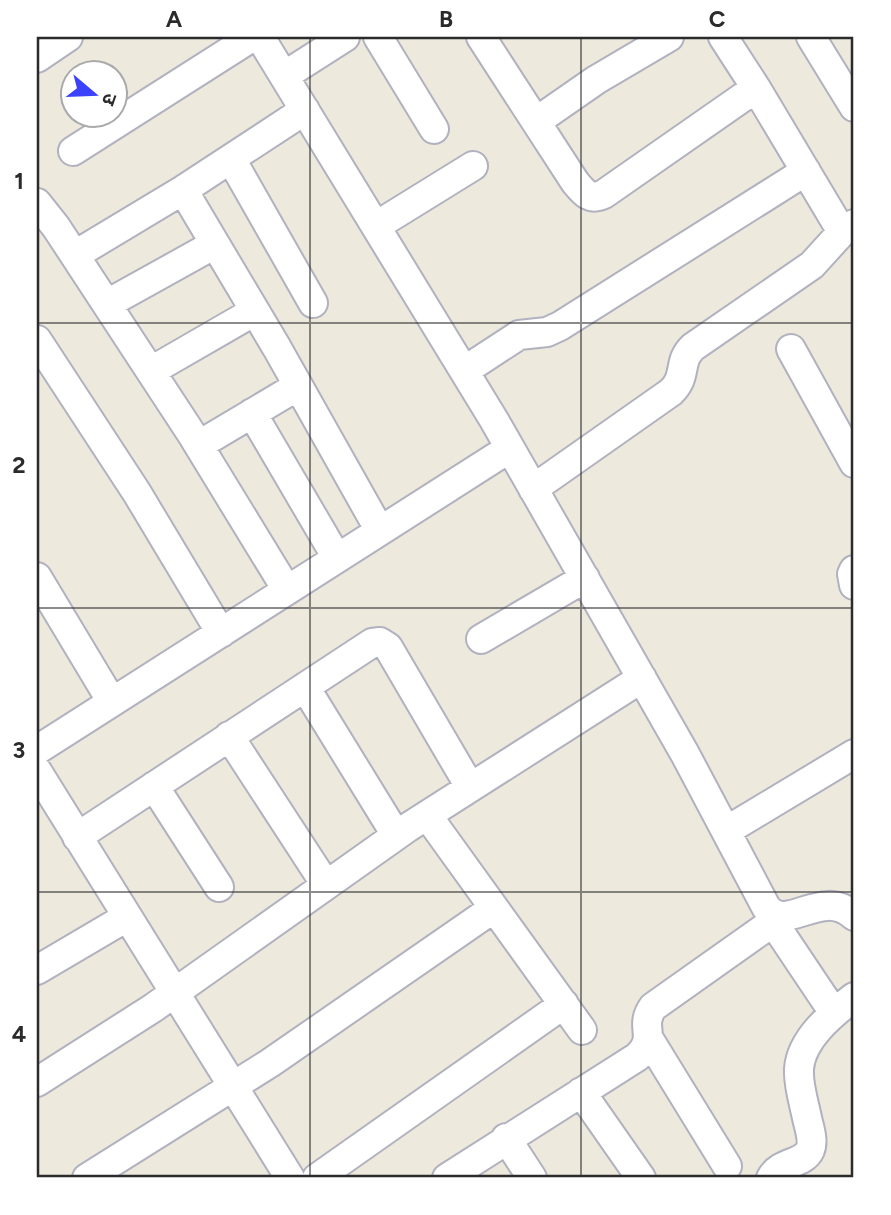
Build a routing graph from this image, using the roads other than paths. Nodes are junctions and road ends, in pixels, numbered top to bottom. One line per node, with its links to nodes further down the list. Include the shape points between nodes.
1 (68, 37): 10 (street)
2 (252, 37): 17 (street)
3 (260, 37): 11 (street)
4 (345, 37): 11 (street)
5 (379, 37): 16 (street)
6 (481, 37): 15 (street)
7 (669, 37): 15 (street)
8 (723, 37): 12 (street)
9 (811, 37): 13 (street)
10 (37, 58)
11 (284, 76): 14 (street)
12 (756, 88): 15 (street, via 597,197 583,193); 20 (street)
13 (854, 107)
14 (305, 110): 18 (street); 23 (street)
15 (537, 121)
16 (434, 129)
17 (73, 151)
18 (231, 159): 21 (street); 27 (street)
19 (473, 166): 23 (street)
20 (806, 171): 24 (street); 32 (street, via 560,326 519,335)
21 (183, 190): 25 (street); 26 (street)
22 (37, 203): 26 (street)
23 (376, 226): 32 (street)
24 (850, 230): 39 (street, via 812,265 693,347 685,355 684,372 671,392)
25 (215, 244): 28 (street); 29 (street)
26 (75, 256): 28 (street)
27 (313, 303)
28 (107, 304): 33 (street)
29 (255, 311): 33 (street); 34 (street)
30 (37, 340): 47 (street)
31 (791, 349): 37 (street)
32 (464, 371): 38 (street)
33 (151, 372): 36 (street)
34 (298, 386): 35 (street); 40 (street)
35 (252, 413): 36 (street); 41 (street)
36 (199, 444): 46 (street)
37 (850, 446)
38 (510, 448): 39 (street); 40 (street)
39 (533, 489): 44 (street)
40 (380, 531): 41 (street)
41 (338, 558): 46 (street)
42 (854, 570): 45 (street)
43 (37, 578): 51 (street)
44 (585, 578): 48 (street); 49 (street)
45 (854, 585)
46 (288, 590): 47 (street)
47 (221, 632): 51 (street)
48 (481, 639)
49 (642, 678): 57 (street); 59 (street)
50 (304, 687): 52 (street); 57 (street, via 380,642 388,647); 60 (street)
51 (112, 702): 53 (street)
52 (229, 736): 56 (street); 62 (street)
53 (37, 750)
54 (854, 754): 59 (street)
55 (37, 771): 61 (street)
56 (154, 786): 61 (street); 63 (street)
57 (470, 787): 58 (street)
58 (427, 815): 60 (street); 64 (street)
59 (726, 831): 67 (street)
60 (396, 835): 62 (street)
61 (77, 837): 66 (street)
62 (326, 885): 69 (street)
63 (219, 887)
64 (494, 908): 70 (street); 75 (street)
65 (854, 916): 67 (street, via 834,906 819,905)
66 (127, 917): 68 (street); 69 (street)
67 (776, 920): 71 (street); 73 (street, via 653,1007 646,1016)
68 (37, 970)
69 (174, 993): 74 (street); 75 (street)
70 (564, 1004): 72 (street); 81 (street)
71 (844, 1005): 85 (street, via 818,1030 799,1070 810,1151 777,1169)
72 (582, 1030)
73 (649, 1039): 76 (street, via 637,1057); 78 (street)
74 (37, 1082)
75 (234, 1086): 79 (street); 80 (street)
76 (581, 1092): 77 (street); 84 (street)
77 (506, 1138): 82 (street); 83 (street)
78 (727, 1166)
79 (106, 1174)
80 (290, 1178)
81 (317, 1178)
82 (447, 1178)
83 (532, 1178)
84 (641, 1178)
85 (771, 1178)

